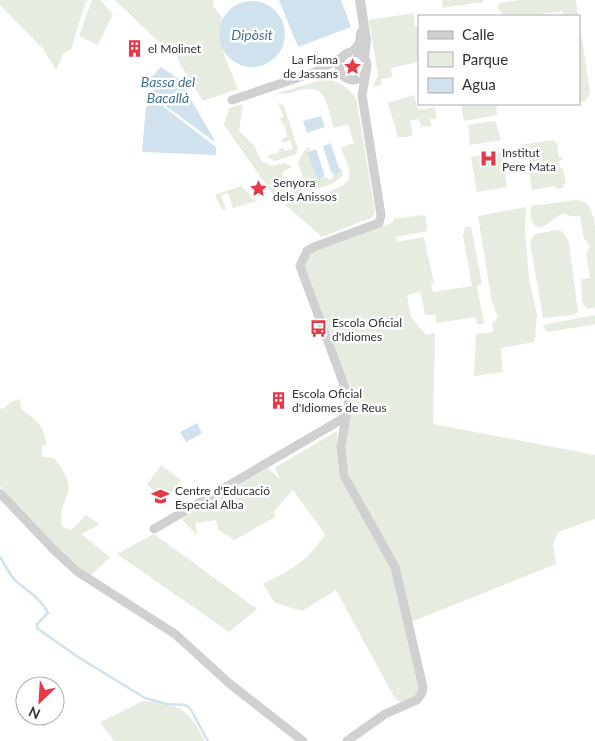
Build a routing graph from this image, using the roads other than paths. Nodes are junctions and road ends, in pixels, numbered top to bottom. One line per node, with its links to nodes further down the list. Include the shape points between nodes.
1 (360, 0): 2 (street)
2 (363, 20): 3 (street, via 360,43); 4 (street)
3 (353, 52): 4 (street); 5 (street)
4 (364, 57): 7 (street)
5 (341, 58): 6 (street); 8 (street, via 338,65)
6 (315, 72): 8 (street); 11 (street)
7 (366, 72): 9 (street, via 359,79); 10 (street)
8 (340, 74): 9 (street)
9 (350, 80): 10 (street)
10 (362, 95): 12 (street, via 381,215 379,223 314,247 307,251 300,266 349,398)
11 (232, 100)
12 (344, 418): 14 (street); 16 (street, via 341,447 344,476 394,566 423,686 417,700 384,714)
13 (0, 493): 15 (street, via 78,572 175,634 223,678)
14 (154, 528)
15 (303, 741)
16 (347, 741)

